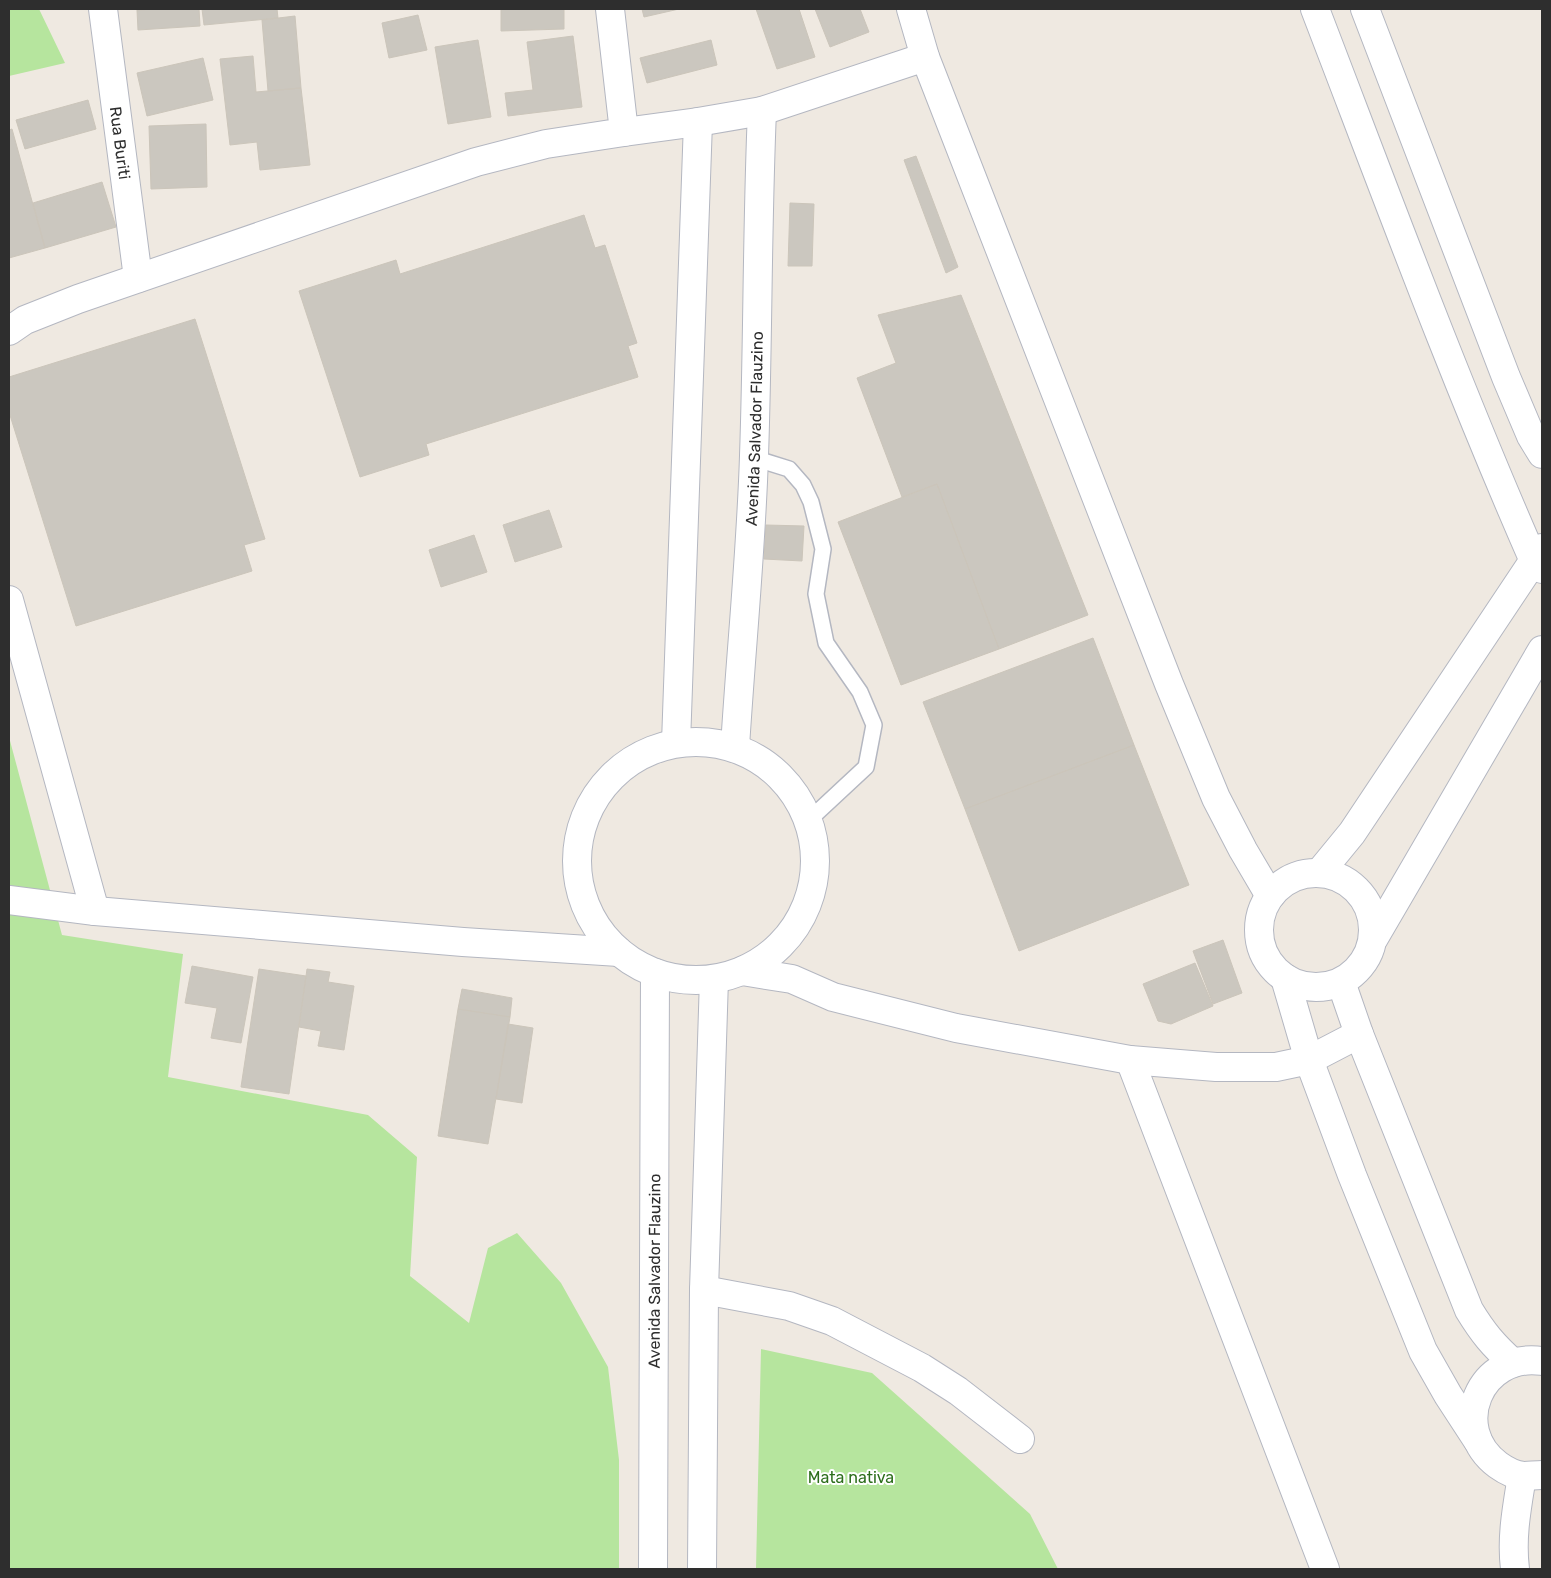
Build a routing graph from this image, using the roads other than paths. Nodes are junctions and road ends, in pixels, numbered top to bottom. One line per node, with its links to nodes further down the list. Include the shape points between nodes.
1 (103, 9): 10 (street, Rua Buriti)
2 (610, 9): 9 (street)
3 (911, 9): 6 (street)
4 (1316, 9): 14 (street, via 1454,371 1499,481)
5 (1365, 9): 12 (street, via 1506,376)
6 (925, 56): 7 (street); 21 (street, via 1169,684 1216,798)
7 (762, 111): 8 (street); 13 (street, Avenida Salvador Flauzino)
8 (698, 122): 9 (street); 17 (street)
9 (624, 132): 10 (street, via 546,144 476,162)
10 (138, 278): 11 (street, via 25,320)
11 (9, 331)
12 (1542, 454)
13 (754, 458): 18 (street, Avenida Salvador Flauzino); 19 (lane, via 789,469 803,485 811,502 823,549 816,594 826,643 860,692 874,725 866,767)
14 (1540, 559): 20 (street, via 1352,833)
15 (9, 600): 23 (street)
16 (1542, 650): 24 (street)
17 (676, 743): 18 (street, via 695,741); 25 (street, via 643,753 615,772 593,799 580,830 576,864 581,897 596,927)
18 (735, 747): 19 (street, via 767,764 792,789)
19 (809, 820): 26 (street, via 816,856 812,892 797,925 774,952)
20 (1320, 872): 21 (street, via 1301,875 1284,883); 24 (street, via 1338,876 1355,886 1374,919)
21 (1270, 896): 28 (street, via 1262,910 1260,940 1264,955)
22 (9, 900): 23 (street)
23 (94, 912): 25 (street)
24 (1374, 938): 30 (street, via 1368,958 1354,974)
25 (619, 952): 27 (street, via 636,965)
26 (742, 971): 29 (street); 32 (street, via 792,979 833,997 956,1028)
27 (655, 973): 29 (street, via 684,980); 40 (street, Avenida Salvador Flauzino)
28 (1285, 978): 30 (street, via 1310,987); 33 (street)
29 (714, 979): 34 (street)
30 (1341, 982): 31 (street)
31 (1359, 1034): 33 (street); 36 (street, via 1469,1310 1483,1334)
32 (1130, 1060): 33 (street, via 1216,1067 1276,1067); 42 (street)
33 (1309, 1060): 38 (street, via 1423,1351)
34 (704, 1290): 37 (street, via 789,1306 832,1321 922,1368); 41 (street)
35 (1542, 1362): 36 (street)
36 (1513, 1363): 38 (street, via 1496,1372 1483,1386 1475,1403 1473,1422)
37 (1020, 1439)
38 (1478, 1441): 39 (street, via 1488,1458 1504,1469)
39 (1532, 1475): 43 (street, via 1514,1521)
40 (653, 1569)
41 (702, 1569)
42 (1325, 1569)
43 (1515, 1569)

